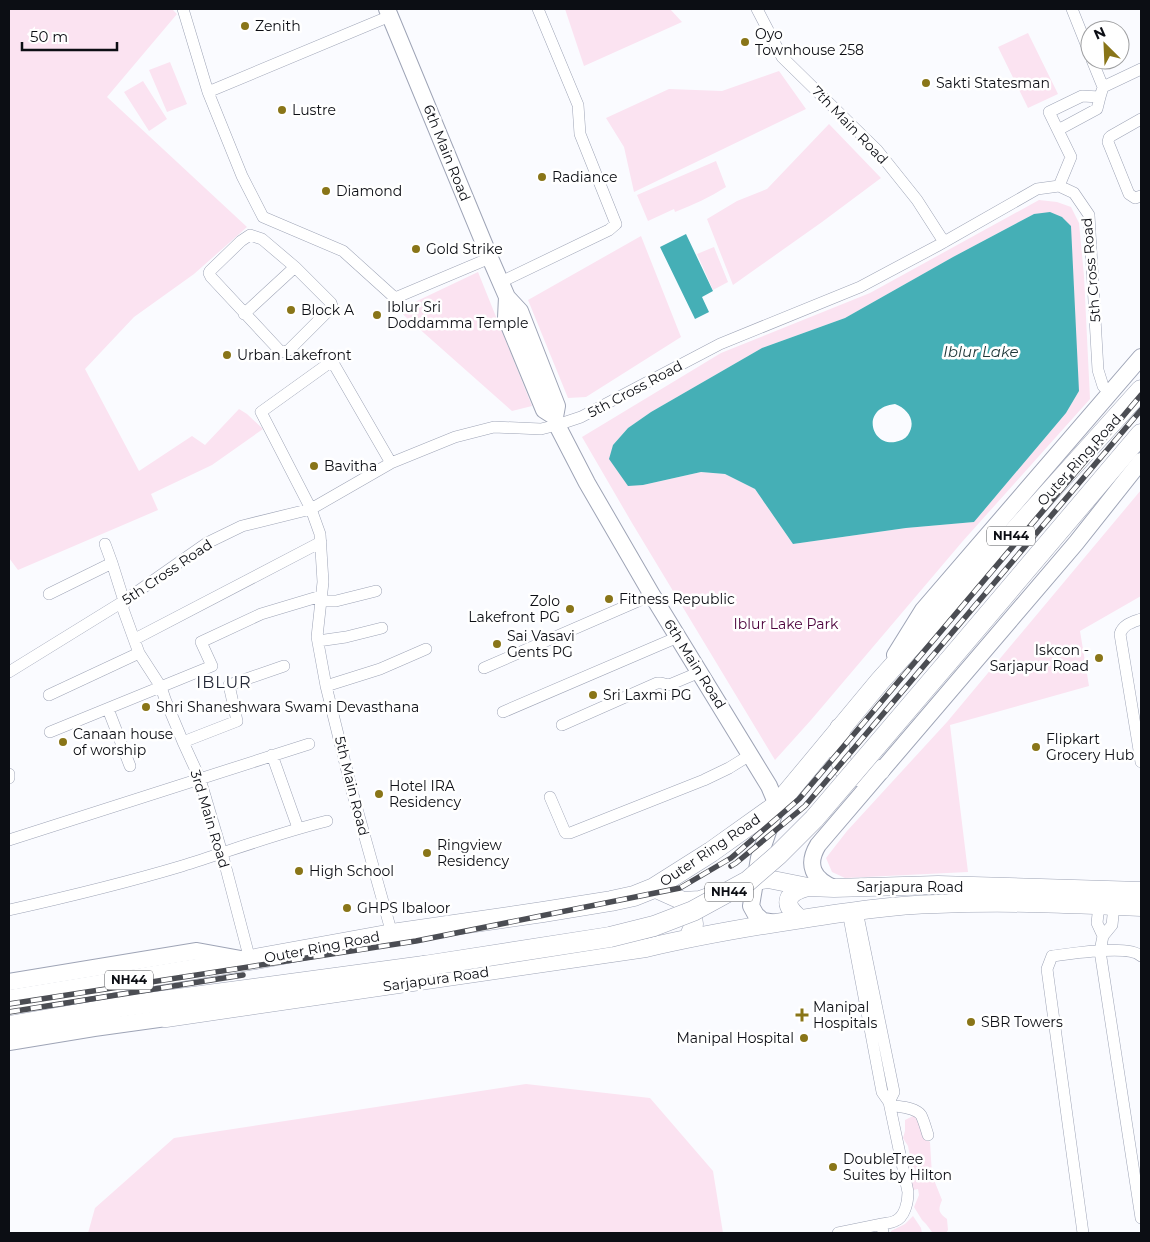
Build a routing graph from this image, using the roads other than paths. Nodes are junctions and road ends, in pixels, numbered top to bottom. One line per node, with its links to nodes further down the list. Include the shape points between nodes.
1 (183, 9): 9 (street)
2 (538, 9): 20 (street, via 578,105 580,134 616,224)
3 (757, 9): 17 (street, 7th Main Road, via 782,57 877,150 917,200)
4 (1072, 9): 6 (street)
5 (388, 12): 9 (street); 18 (street, 6th Main Road)
6 (1080, 29)
7 (1141, 69): 10 (street)
8 (1095, 70): 10 (street)
9 (208, 92): 15 (street, via 242,176)
10 (1101, 92): 12 (street, via 1098,109); 12 (street, via 1082,96 1049,112)
11 (1141, 119): 14 (street, via 1111,136 1108,142 1129,194 1135,198)
12 (1058, 130): 13 (street, via 1071,157)
13 (1059, 186): 17 (street, 5th Cross Road, via 1037,189); 24 (street, 5th Cross Road, via 1074,194 1089,215 1098,370 1103,386)
14 (1141, 196)
15 (263, 217): 16 (street); 18 (street, via 343,251 395,298)
16 (250, 235): 19 (street, via 262,239); 21 (street, via 209,274)
17 (944, 242): 25 (street, 5th Cross Road, via 860,287 720,344 581,417)
18 (490, 258): 20 (street, 6th Main Road)
19 (295, 267): 21 (street); 21 (street, via 332,306 290,350 280,352)
20 (504, 289): 25 (street, 6th Main Road, via 520,311 556,406)
21 (244, 314)
22 (1141, 357): 24 (street)
23 (1141, 390): 49 (highway, Outer Ring Road / NH44)
24 (1111, 393): 49 (street, via 923,610)
25 (556, 421): 28 (street, 5th Cross Road, via 541,429 494,427 455,437); 35 (street, 6th Main Road, via 587,483)
26 (1141, 434): 91 (highway, Outer Ring Road / NH44, bridge, via 814,819 748,881 694,911 619,935 424,966)
27 (1141, 461): 64 (street, via 1076,543)
28 (391, 463): 29 (street, 5th Cross Road); 29 (street, 5th Main Road, via 332,361 261,412)
29 (311, 509): 30 (street, 5th Main Road); 37 (street, 5th Cross Road, via 242,526 207,543)
30 (321, 542): 36 (street, 5th Main Road); 41 (street)
31 (105, 544): 32 (street, 3rd Main Road)
32 (112, 563): 34 (street); 37 (street, 3rd Main Road)
33 (376, 591): 36 (street, via 336,601)
34 (48, 594)
35 (652, 595): 40 (street, 6th Main Road); 46 (street)
36 (321, 598): 42 (street, 5th Main Road); 51 (street, via 261,614 201,642 212,666)
37 (124, 601): 41 (street, 3rd Main Road, via 123,610); 47 (street, 5th Cross Road)
38 (1141, 619): 62 (street, via 1125,626 1120,634)
39 (382, 628): 42 (street)
40 (678, 637): 48 (street, 6th Main Road); 54 (street)
41 (135, 639): 44 (street, 3rd Main Road)
42 (318, 641): 50 (street, 5th Main Road)
43 (426, 649): 50 (street, via 380,669)
44 (139, 653): 51 (street, 3rd Main Road); 52 (street)
45 (284, 666): 58 (street, via 228,685 237,722)
46 (484, 668)
47 (9, 672)
48 (700, 672): 55 (street, via 669,685 657,683); 60 (street, 6th Main Road)
49 (880, 681): 56 (highway, Outer Ring Road / NH44)
50 (326, 686): 84 (street, 5th Main Road)
51 (161, 687): 53 (street); 58 (street, 3rd Main Road)
52 (49, 695)
53 (108, 709): 57 (street); 63 (street)
54 (503, 712)
55 (562, 725)
56 (840, 728): 64 (highway, via 839,757 846,772 855,776); 67 (highway, Outer Ring Road / NH44)
57 (50, 732)
58 (182, 742): 65 (street, 3rd Main Road)
59 (308, 744): 61 (street)
60 (750, 754): 66 (street, via 704,780 570,833 564,832); 67 (street, 6th Main Road)
61 (272, 755): 65 (street); 69 (street)
62 (1141, 762)
63 (130, 766)
64 (880, 770): 75 (street, via 813,852 814,872)
65 (200, 778): 70 (street); 71 (street, 3rd Main Road)
66 (550, 797)
67 (777, 805): 72 (street, via 759,858); 74 (highway, Outer Ring Road / NH44, via 712,852)
68 (327, 821): 69 (street)
69 (298, 828): 71 (street)
70 (9, 840)
71 (222, 853): 80 (street, via 86,892); 88 (street, 3rd Main Road)
72 (755, 881): 73 (main road, Sarjapura Road, via 768,879); 77 (main road, Sarjapura Road, via 700,900); 83 (street, via 751,906 763,921)
73 (808, 887): 75 (main road, Sarjapura Road); 82 (main road, via 800,889 789,900 789,906)
74 (654, 888): 77 (main road); 84 (highway, Outer Ring Road / NH44, via 634,896 543,912)
75 (834, 888): 76 (main road, Sarjapura Road, via 938,885)
76 (1141, 891)
77 (683, 902): 85 (main road, via 694,924)
78 (1107, 906): 79 (main road, Sarjapura Road); 81 (main road, Sarjapura Road, via 936,904); 86 (street, via 1112,925 1104,936)
79 (1141, 907)
80 (9, 910)
81 (853, 912): 82 (main road, Sarjapura Road); 95 (street, via 894,1092)
82 (800, 920): 83 (main road, Sarjapura Road)
83 (776, 923): 85 (main road, Sarjapura Road)
84 (392, 934): 88 (highway, Outer Ring Road / NH44)
85 (688, 938): 92 (main road, Sarjapura Road, via 646,948)
86 (1100, 951): 87 (street, via 1128,950); 97 (street); 100 (street, via 1052,956 1047,968)
87 (1141, 956)
88 (250, 960): 89 (street, via 197,951); 90 (highway, Outer Ring Road / NH44)
89 (9, 982)
90 (9, 1000)
91 (154, 1002): 92 (main road); 93 (highway, Outer Ring Road / NH44)
92 (166, 1018): 94 (street, Sarjapura Road)
93 (9, 1026)
94 (9, 1042)
95 (890, 1103): 96 (street, via 917,1111); 98 (street, via 908,1201 899,1219)
96 (928, 1135)
97 (1141, 1218)
98 (883, 1228): 99 (street)
99 (838, 1233)
100 (1083, 1233)

